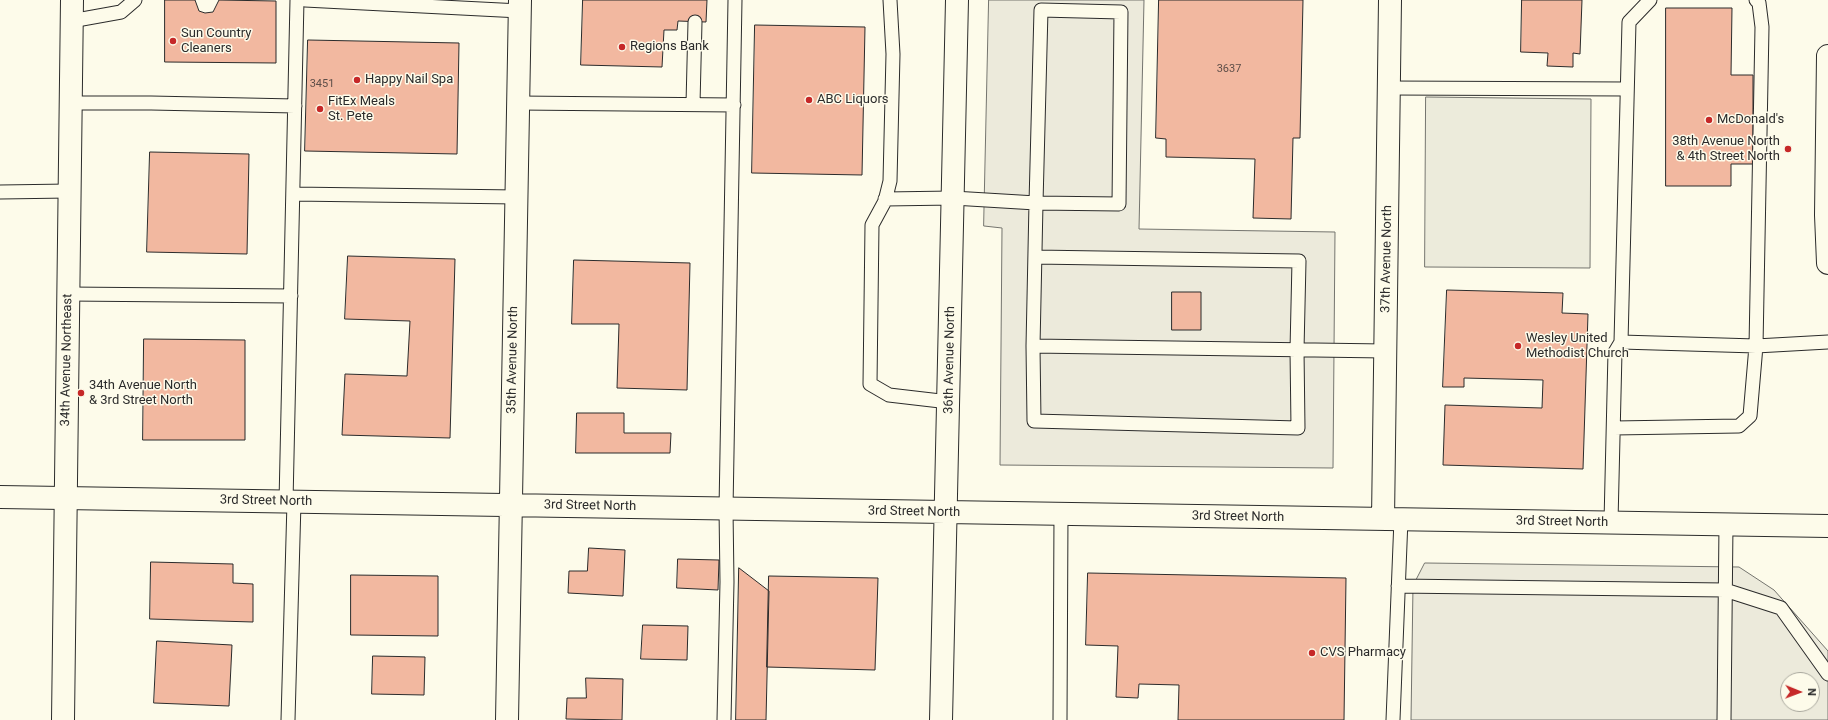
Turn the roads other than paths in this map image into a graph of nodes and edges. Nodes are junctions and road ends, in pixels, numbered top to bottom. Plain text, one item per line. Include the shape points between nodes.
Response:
1 (72, 0) edge
2 (135, 0) edge
3 (297, 0) edge
4 (305, 0) edge
5 (736, 0) edge
6 (890, 0) edge
7 (957, 0) edge
8 (1390, 0) edge
9 (1650, 0) edge
10 (1756, 0) edge
11 (520, 6) edge
12 (71, 21) junction
13 (695, 22) dead end
14 (1828, 56) edge
15 (1389, 88) junction
16 (1627, 89) junction
17 (518, 102) junction
18 (70, 103) junction
19 (693, 104) junction
20 (734, 105) junction
21 (295, 106) junction
22 (69, 191) junction
23 (0, 192) edge
24 (293, 194) junction
25 (516, 197) junction
26 (953, 198) junction
27 (885, 199) junction
28 (1036, 203) junction
29 (1035, 257) junction
30 (1828, 263) edge
31 (68, 294) junction
32 (291, 296) junction
33 (1621, 342) junction
34 (1828, 342) edge
35 (1033, 346) junction
36 (1756, 346) junction
37 (1297, 350) junction
38 (1386, 351) junction
39 (949, 402) junction
40 (1614, 428) junction
41 (0, 497) edge
42 (65, 498) junction
43 (290, 502) junction
44 (510, 505) junction
45 (726, 509) junction
46 (947, 512) junction
47 (1061, 514) junction
48 (1392, 519) junction
49 (1611, 522) junction
50 (1726, 524) junction
51 (1828, 526) edge
52 (1398, 586) junction
53 (1725, 590) junction
54 (1828, 674) edge
55 (63, 720) edge
56 (288, 720) edge
57 (507, 720) edge
58 (724, 720) edge
59 (941, 720) edge
60 (1060, 720) edge
61 (1393, 720) edge
62 (1724, 720) edge

1 - 12 street, 34th Avenue Northeast
2 - 12 lane via 121,12
3 - 21 lane
4 - 11 lane
5 - 20 lane
6 - 27 lane via 893,54 891,165
7 - 26 street, 36th Avenue North
8 - 15 street, 37th Avenue North
9 - 16 lane via 1629,22
10 - 36 lane via 1759,3 1762,27
11 - 17 street, 35th Avenue North
12 - 18 street, 34th Avenue Northeast
13 - 19 lane
14 - 30 street
15 - 16 lane
15 - 38 street, 37th Avenue North
16 - 33 lane
17 - 19 lane
17 - 25 street, 35th Avenue North
18 - 21 lane
18 - 22 street, 34th Avenue Northeast
19 - 20 lane
20 - 45 lane
21 - 24 lane
22 - 23 lane
22 - 31 street, 34th Avenue Northeast
24 - 25 lane
24 - 32 lane
25 - 44 street, 35th Avenue North
26 - 27 lane
26 - 28 lane
26 - 39 street, 36th Avenue North
27 - 39 lane via 872,225 870,384 889,395
28 - 28 lane via 1119,204 1121,12 1041,10
28 - 29 lane
29 - 35 lane
29 - 37 lane via 1299,261
31 - 32 lane
31 - 42 street, 34th Avenue Northeast
32 - 43 lane
33 - 36 lane
33 - 40 lane via 1615,352
34 - 36 lane
35 - 37 lane
35 - 37 lane via 1034,421 1298,428
36 - 40 lane via 1750,416 1739,426
37 - 38 lane
38 - 48 street, 37th Avenue North
39 - 46 street, 36th Avenue North
40 - 49 lane
41 - 42 street, 3rd Street North
42 - 43 street, 3rd Street North
42 - 55 street, 34th Avenue Northeast
43 - 44 street, 3rd Street North
43 - 56 lane
44 - 45 street, 3rd Street North
44 - 57 street, 35th Avenue North
45 - 46 street, 3rd Street North
45 - 58 lane
46 - 47 street, 3rd Street North
46 - 59 street, 36th Avenue North
47 - 48 street, 3rd Street North
47 - 60 lane
48 - 49 street, 3rd Street North
48 - 52 lane
49 - 50 street, 3rd Street North
50 - 51 street, 3rd Street North
50 - 53 lane
52 - 53 lane
52 - 61 lane
53 - 54 lane via 1781,608
53 - 62 lane

